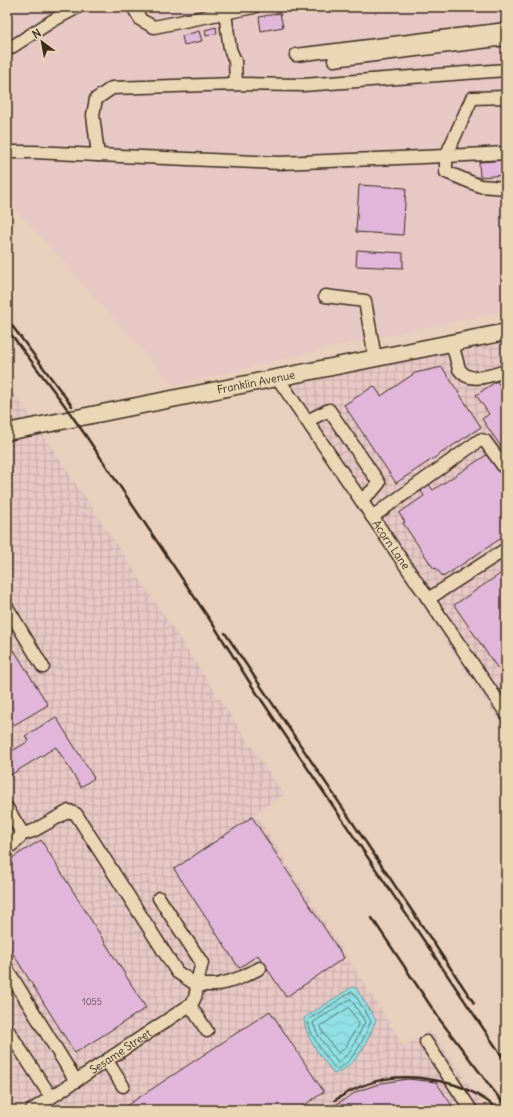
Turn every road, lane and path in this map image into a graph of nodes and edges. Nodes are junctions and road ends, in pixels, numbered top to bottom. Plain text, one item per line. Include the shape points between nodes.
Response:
1 (78, 7) edge
2 (133, 7) edge
3 (254, 7) edge
4 (225, 13) junction
5 (506, 28) edge
6 (506, 39) edge
7 (7, 50) edge
8 (296, 55) dead end
9 (334, 60) dead end
10 (506, 70) edge
11 (236, 84) junction
12 (506, 97) edge
13 (7, 152) edge
14 (506, 153) edge
15 (98, 155) junction
16 (446, 156) junction
17 (506, 188) edge
18 (324, 296) dead end
19 (506, 332) edge
20 (452, 343) junction
21 (375, 358) junction
22 (506, 371) edge
23 (278, 377) junction
24 (307, 421) junction
25 (7, 432) edge
26 (506, 470) edge
27 (361, 500) junction
28 (372, 517) junction
29 (506, 549) edge
30 (428, 599) junction
31 (7, 607) edge
32 (43, 667) dead end
33 (506, 713) edge
34 (7, 808) edge
35 (23, 834) junction
36 (7, 848) edge
37 (158, 898) dead end
38 (260, 968) dead end
39 (7, 969) edge
40 (197, 985) junction
41 (190, 1005) junction
42 (7, 1029) edge
43 (207, 1031) dead end
44 (426, 1042) dead end
45 (106, 1061) junction
46 (76, 1081) junction
47 (123, 1086) dead end
48 (52, 1097) junction
49 (32, 1110) edge
50 (472, 1110) edge

1 - 7 street
2 - 4 street via 141,20 154,27
3 - 4 street
4 - 11 street via 230,48 235,61
5 - 8 street
6 - 9 street
10 - 11 street via 303,85
11 - 15 street via 112,88 96,99 92,116
12 - 16 street via 472,98
13 - 15 street
14 - 16 street
15 - 16 street via 280,163
16 - 17 street via 446,172 480,186
18 - 21 street via 365,301
19 - 20 main road, Franklin Avenue
20 - 21 main road, Franklin Avenue
20 - 22 street via 459,369 466,376 475,379
21 - 23 main road, Franklin Avenue
23 - 24 street, Acorn Lane
23 - 25 main road, Franklin Avenue
24 - 27 street, Acorn Lane
24 - 27 street via 329,410 379,483
26 - 28 street via 485,441 480,440
27 - 28 street, Acorn Lane
28 - 30 street, Acorn Lane
29 - 30 street
30 - 33 street, Acorn Lane
31 - 32 street
34 - 35 street
35 - 36 street
35 - 40 street via 69,811 76,814 177,972
37 - 40 street via 202,963
38 - 40 street via 231,981 216,985
39 - 46 street
40 - 41 street via 194,1000
41 - 43 street
41 - 45 street, Sesame Street
42 - 48 street
44 - 50 street
45 - 46 street, Sesame Street
45 - 47 street
46 - 48 street, Sesame Street
48 - 49 street, Sesame Street

